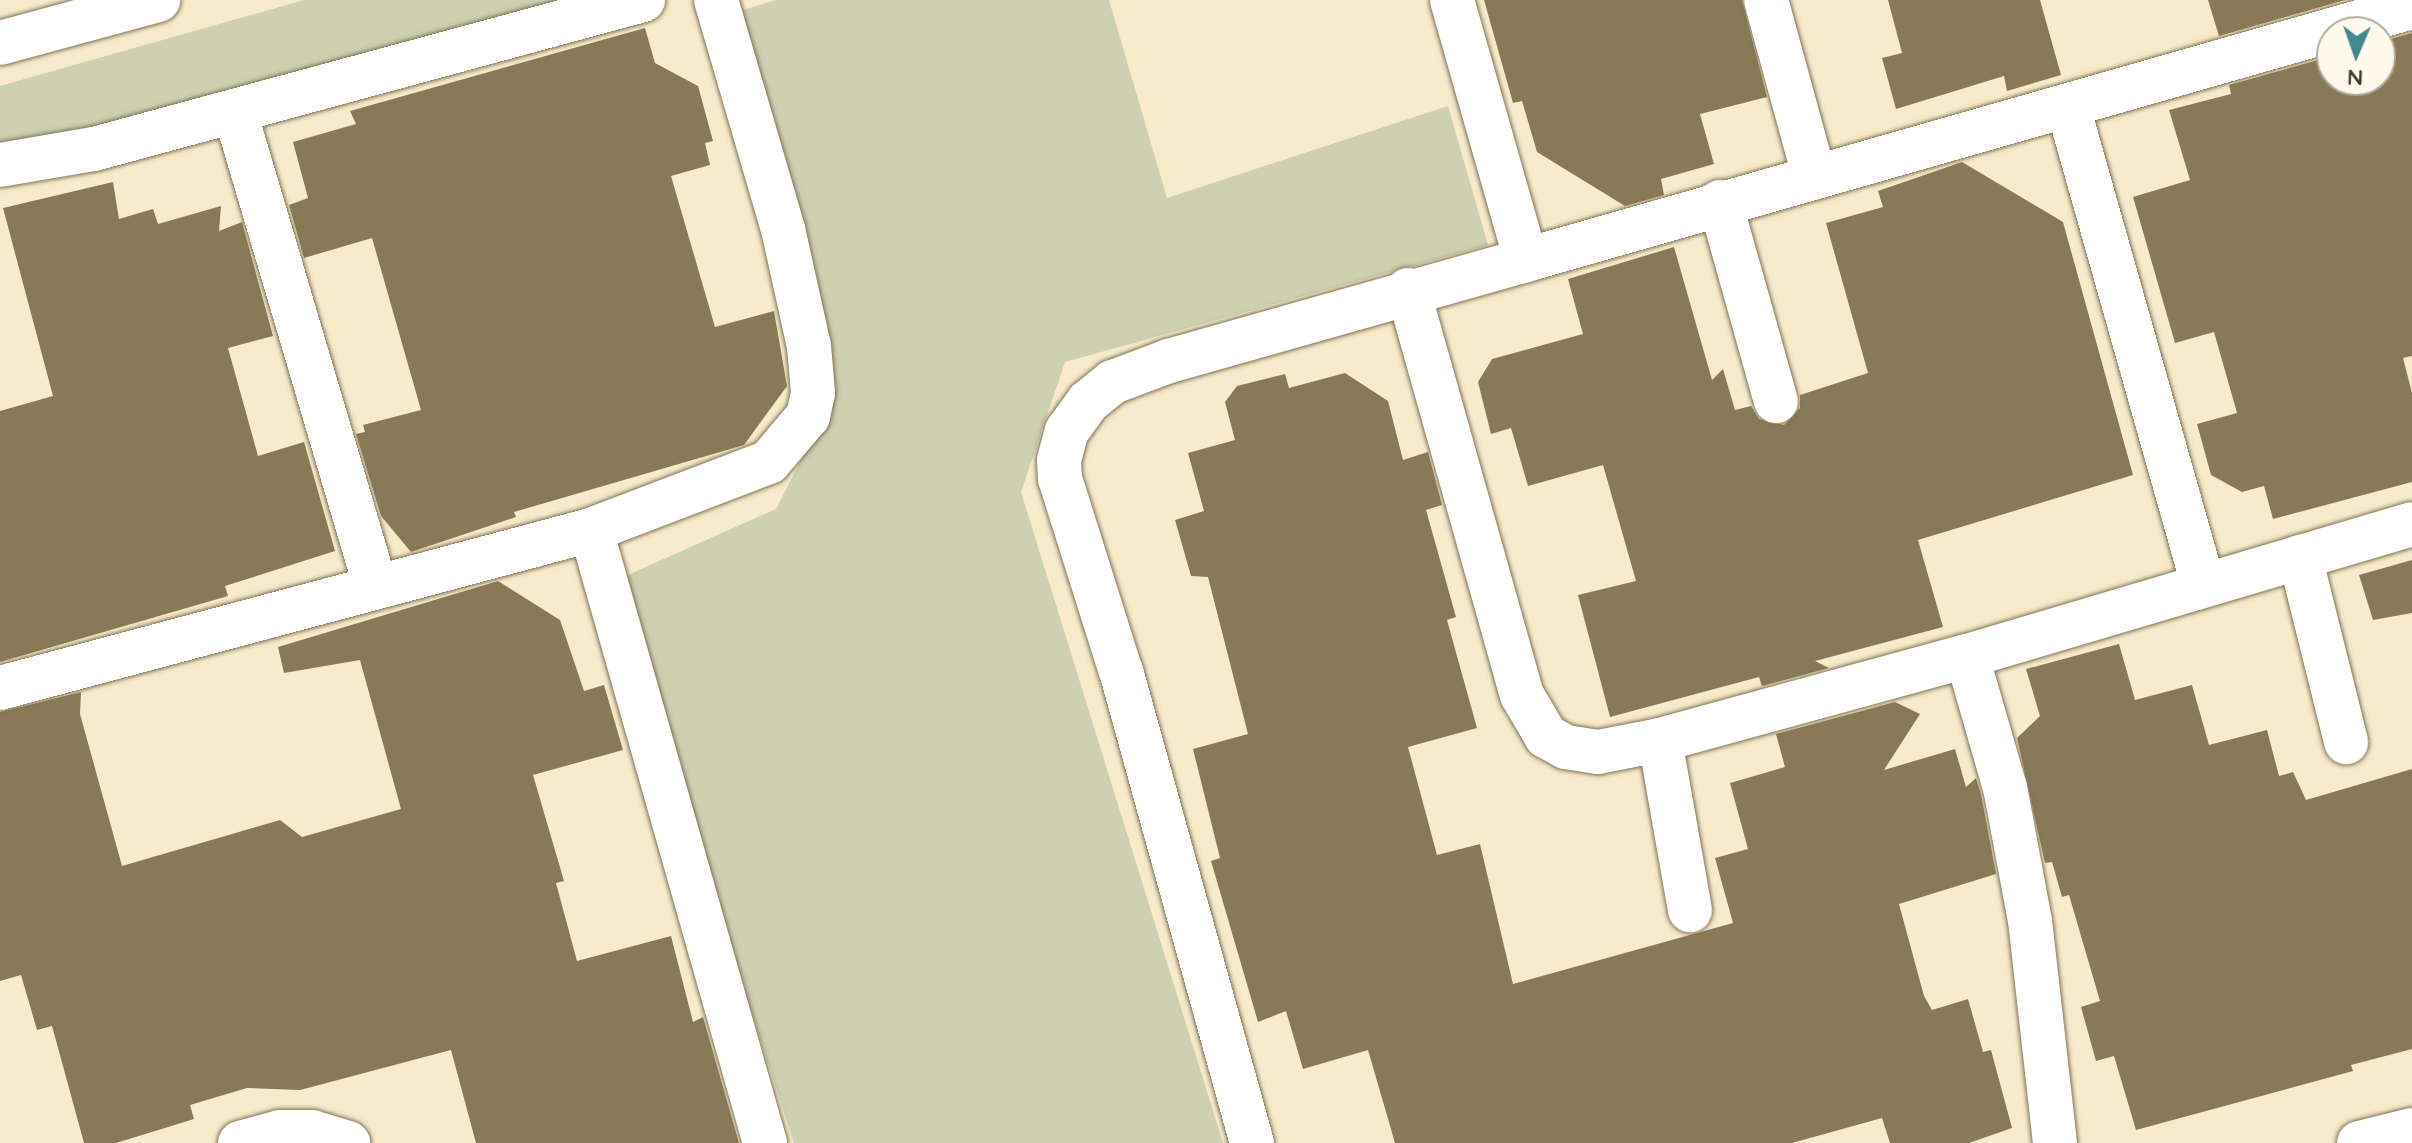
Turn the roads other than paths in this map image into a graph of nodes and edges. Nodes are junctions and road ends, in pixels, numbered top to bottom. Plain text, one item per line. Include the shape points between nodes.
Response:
1 (158, 0) edge
2 (643, 0) edge
3 (716, 0) edge
4 (1452, 0) edge
5 (1766, 0) edge
6 (2412, 7) edge
7 (0, 43) edge
8 (2068, 107) junction
9 (235, 112) junction
10 (0, 165) edge
11 (1814, 175) junction
12 (1720, 202) junction
13 (1526, 260) junction
14 (1408, 290) junction
15 (1776, 401) dead end
16 (2412, 524) edge
17 (591, 530) junction
18 (2300, 557) junction
19 (375, 584) junction
20 (2203, 584) junction
21 (1967, 656) junction
22 (0, 688) edge
23 (1660, 740) junction
24 (2346, 742) dead end
25 (1690, 910) dead end
26 (2412, 1130) edge
27 (240, 1143) edge
28 (348, 1143) edge
29 (765, 1143) edge
30 (1252, 1143) edge
31 (2055, 1143) edge
32 (2359, 1143) edge

1 - 7 street
2 - 9 street
3 - 17 street via 783,229 809,346 813,393 808,416 769,462
4 - 13 street
5 - 11 street
6 - 8 street
8 - 11 street
8 - 20 street
9 - 10 street via 94,149
9 - 19 street
11 - 12 street
12 - 13 street
12 - 15 street
13 - 14 street
14 - 23 street via 1534,722 1546,736 1583,751
14 - 30 street via 1113,382 1088,402 1067,431 1059,460 1060,479 1121,672
16 - 18 street
17 - 19 street
17 - 29 street
18 - 20 street
18 - 24 street
19 - 22 street
20 - 21 street
21 - 23 street
21 - 31 street via 2005,788 2030,921
23 - 25 street
26 - 32 street
27 - 28 street via 280,1132 312,1132

